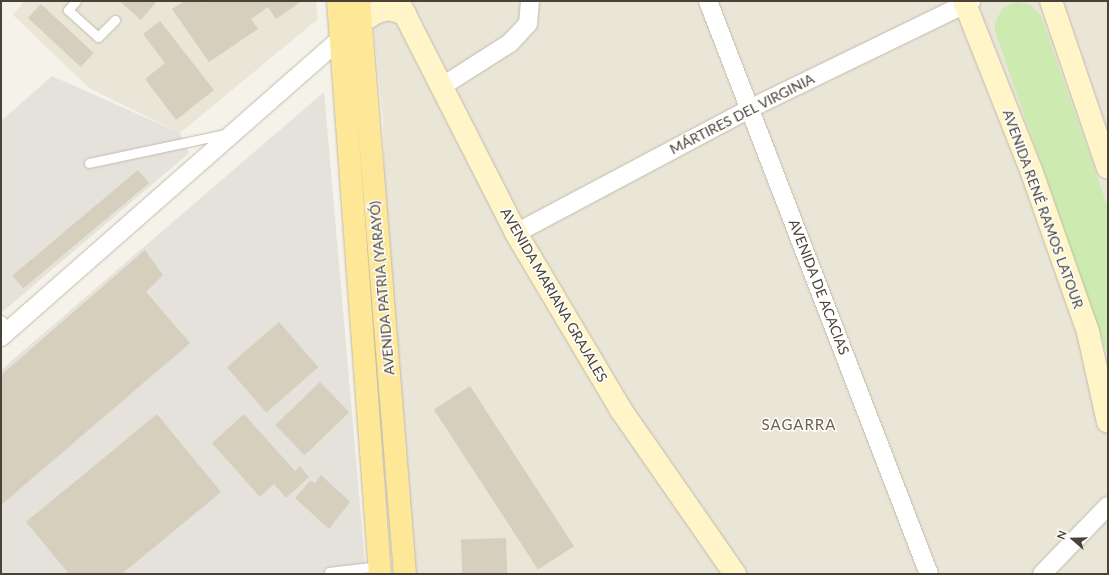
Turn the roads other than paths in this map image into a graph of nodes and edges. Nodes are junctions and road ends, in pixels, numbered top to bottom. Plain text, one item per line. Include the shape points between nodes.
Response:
1 (76, 1) edge
2 (338, 1) edge
3 (359, 1) edge
4 (530, 1) edge
5 (708, 1) edge
6 (1050, 1) edge
7 (966, 2) edge
8 (402, 8) edge
9 (115, 20) dead end
10 (361, 22) junction
11 (341, 38) junction
12 (441, 87) junction
13 (749, 109) junction
14 (229, 134) junction
15 (89, 163) dead end
16 (1108, 168) edge
17 (516, 233) junction
18 (4, 329) edge
19 (1108, 422) edge
20 (1108, 506) edge
21 (379, 570) edge
22 (329, 572) dead end
23 (405, 574) edge
24 (735, 574) edge
25 (928, 574) edge
26 (1042, 574) edge

1 - 9 lane via 68,10 98,37
2 - 11 main road, AVENIDA PATRIA (YARAYÓ)
3 - 10 main road, AVENIDA PATRIA (YARAYÓ)
4 - 12 street via 528,24 510,43
5 - 13 street, AVENIDA DE ACACIAS
6 - 16 street
7 - 13 street, MÁRTIRES DEL VIRGINIA
7 - 19 street, AVENIDA RENÉ RAMOS LATOUR via 1031,170 1085,325
8 - 10 street via 377,12
8 - 12 street, AVENIDA MARIANA GRAJALES
10 - 23 main road, AVENIDA PATRIA (YARAYÓ)
11 - 14 street
11 - 21 main road, AVENIDA PATRIA (YARAYÓ)
12 - 17 street, AVENIDA MARIANA GRAJALES
13 - 17 street, MÁRTIRES DEL VIRGINIA
13 - 25 street, AVENIDA DE ACACIAS
14 - 15 lane
14 - 18 street
17 - 24 street, AVENIDA MARIANA GRAJALES via 620,410
20 - 26 street
21 - 22 lane

